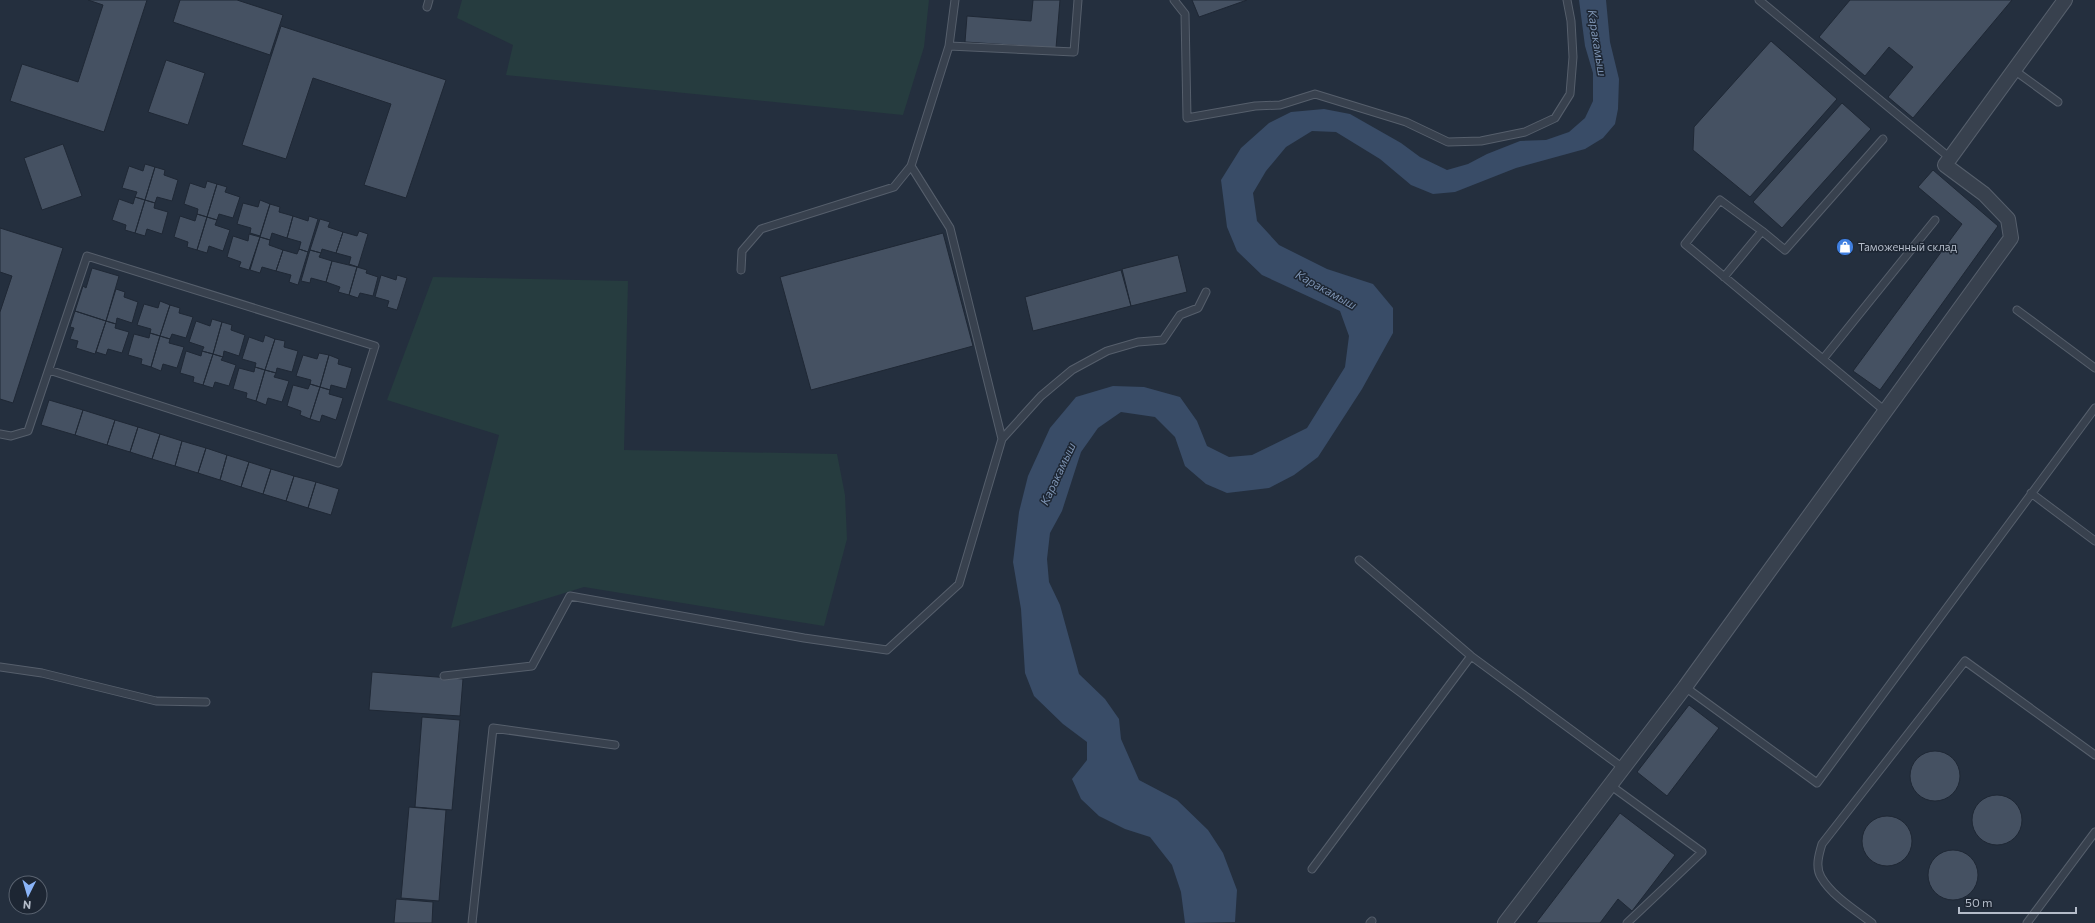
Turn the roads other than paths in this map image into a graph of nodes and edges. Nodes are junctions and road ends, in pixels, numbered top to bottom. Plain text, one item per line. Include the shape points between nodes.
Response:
1 (955, 0) edge
2 (1078, 0) edge
3 (1174, 0) edge
4 (1567, 0) edge
5 (1759, 0) edge
6 (2066, 0) edge
7 (949, 46) junction
8 (2014, 70) junction
9 (2058, 102) dead end
10 (1883, 139) dead end
11 (1950, 158) junction
12 (911, 166) junction
13 (1935, 220) dead end
14 (1762, 231) junction
15 (741, 270) dead end
16 (1724, 277) junction
17 (1206, 292) dead end
18 (2017, 310) dead end
19 (1823, 359) junction
20 (2095, 368) edge
21 (49, 370) junction
22 (2095, 408) edge
23 (1885, 411) junction
24 (0, 434) edge
25 (1002, 439) junction
26 (2031, 493) junction
27 (2095, 542) edge
28 (1358, 560) dead end
29 (1471, 656) junction
30 (0, 667) edge
31 (444, 676) dead end
32 (1685, 687) junction
33 (206, 702) dead end
34 (615, 745) dead end
35 (2095, 755) edge
36 (1624, 768) junction
37 (1610, 785) junction
38 (2095, 832) edge
39 (1312, 869) dead end
40 (472, 923) edge
41 (1505, 923) edge
42 (1627, 923) edge
43 (1872, 923) edge
44 (2027, 923) edge

1 - 7 lane
2 - 7 lane via 1074,52
3 - 4 lane via 1185,14 1187,118 1280,104 1315,94 1406,122 1448,142 1481,141 1525,132 1555,118 1570,94 1573,57
5 - 11 lane
6 - 8 street
7 - 12 lane
8 - 9 lane
8 - 11 street
10 - 14 lane via 1785,250
11 - 23 street via 1945,165 1984,194 2008,219 2011,238
12 - 15 lane via 894,187 761,230 742,251
12 - 25 lane via 950,228
13 - 19 lane
14 - 16 lane
14 - 16 lane via 1720,200 1685,244
16 - 19 lane
17 - 25 lane via 1198,308 1180,315 1163,340 1138,342 1107,351 1072,370 1041,396
18 - 20 lane
19 - 23 lane
21 - 21 lane via 338,463 375,346 87,256
21 - 24 lane via 28,431 11,436
22 - 26 lane
23 - 32 street
25 - 31 lane via 959,584 887,650 804,638 570,596 532,666
26 - 27 lane
26 - 32 lane via 1818,783
28 - 29 lane
29 - 36 lane
29 - 39 lane
30 - 33 lane via 42,673 156,701
32 - 36 street
34 - 40 lane via 493,728
35 - 43 lane via 1965,661 1822,844 1817,858 1820,876 1834,892
36 - 37 street
37 - 41 street
37 - 42 lane via 1702,852
38 - 44 lane

